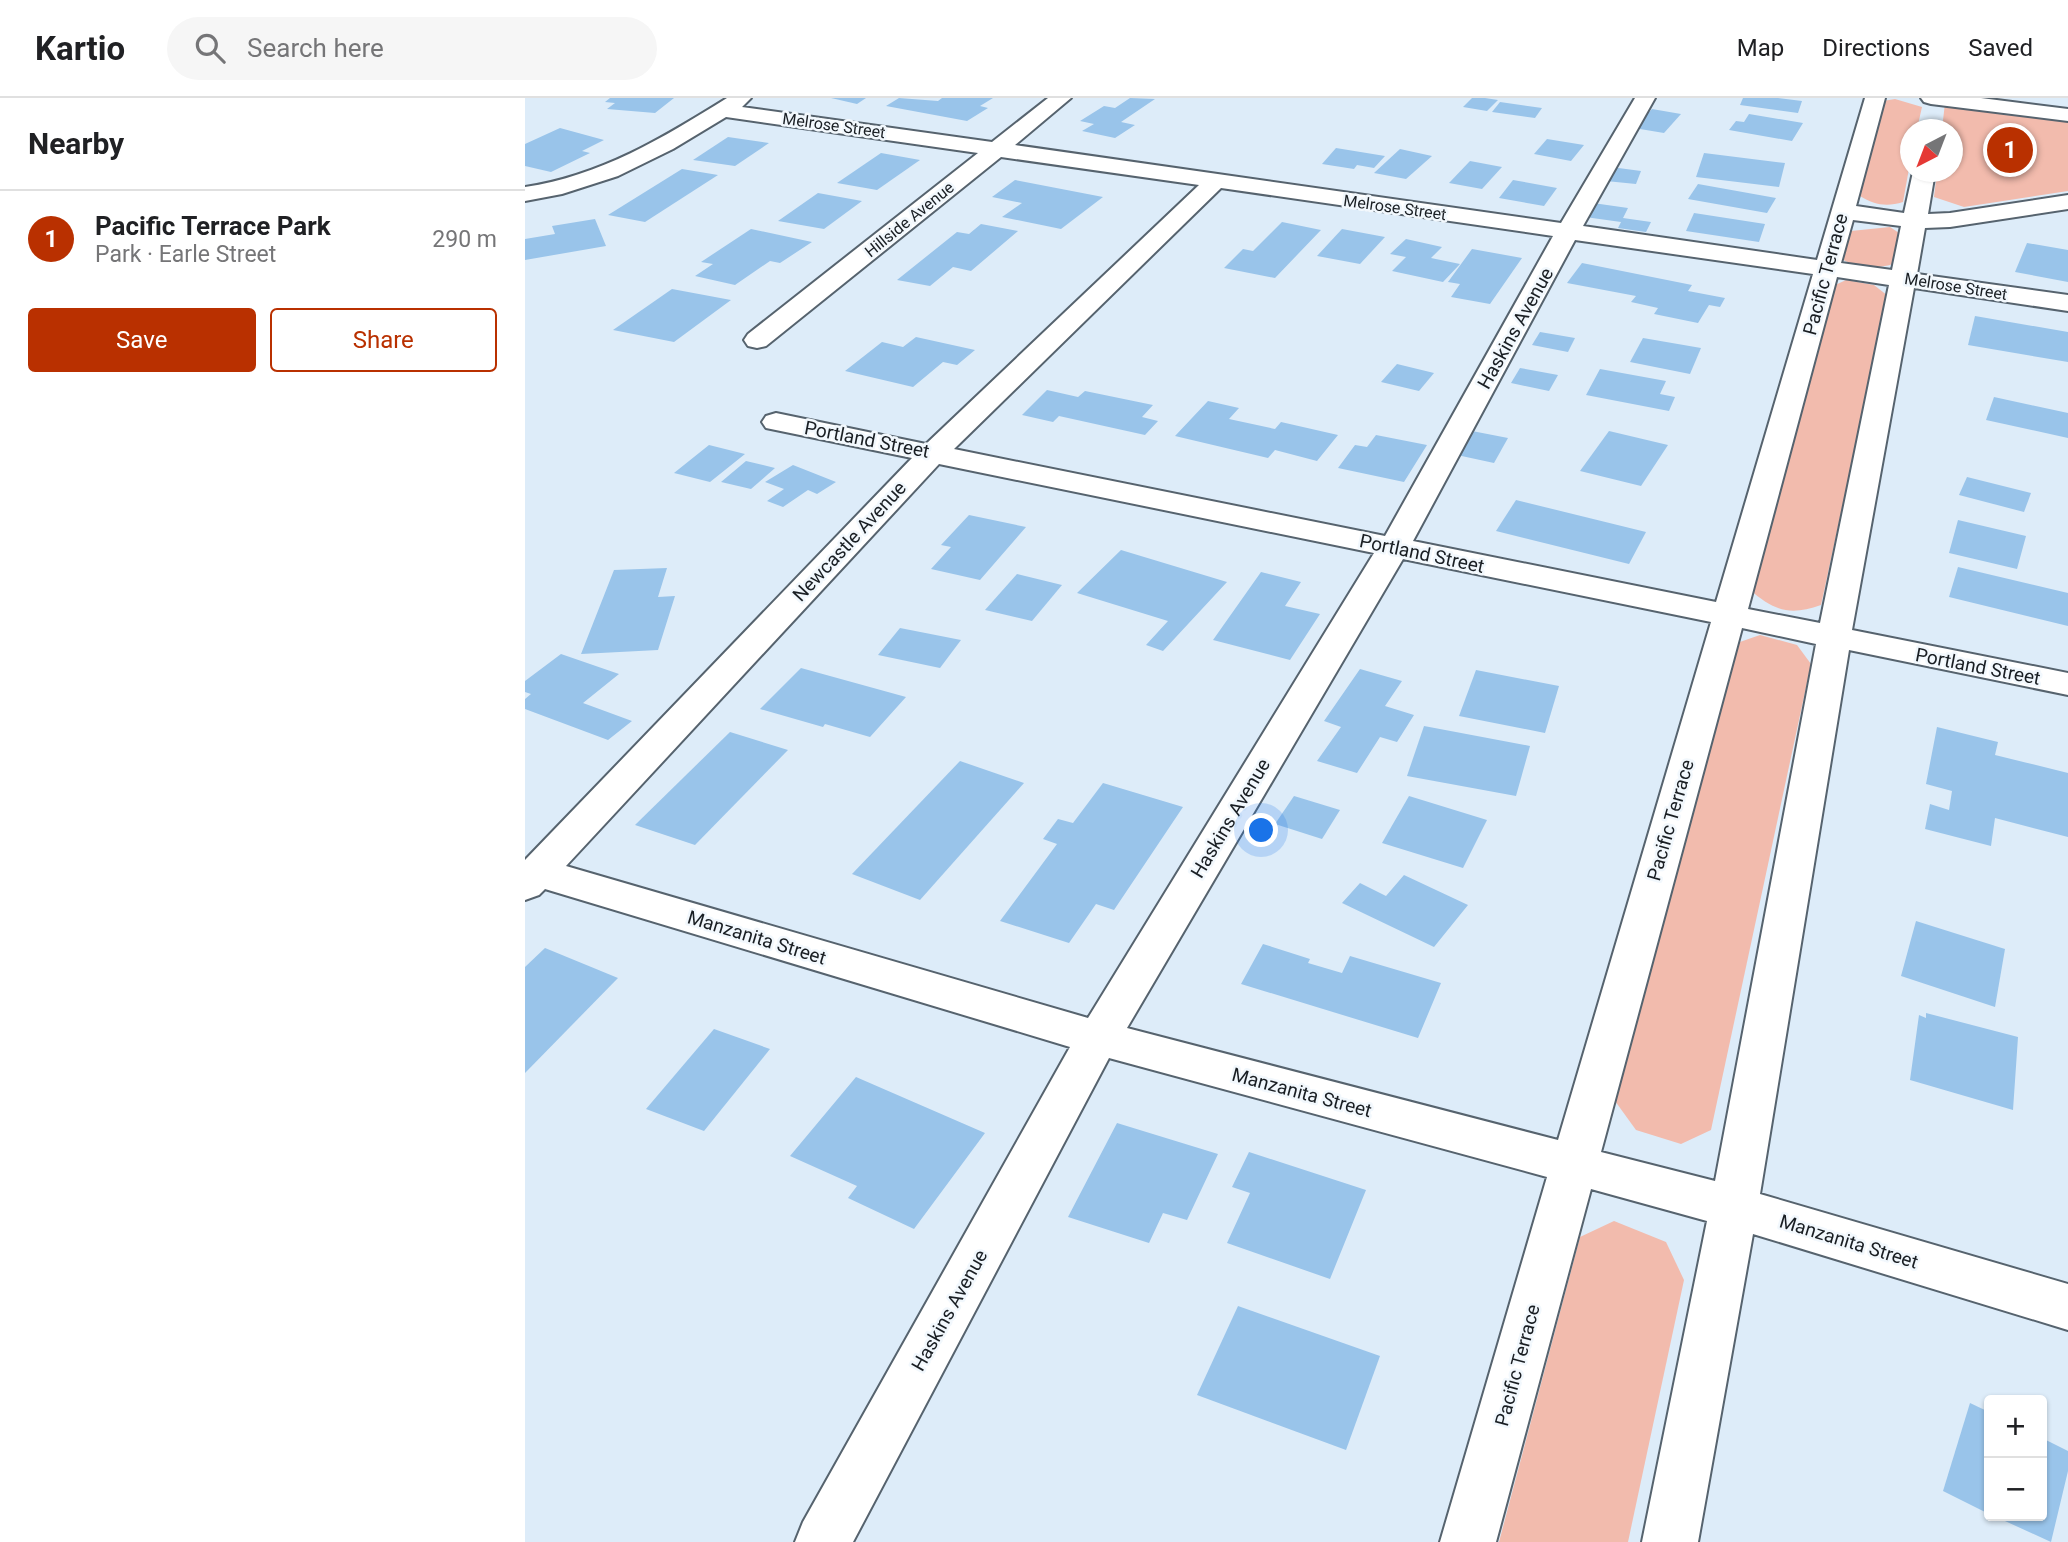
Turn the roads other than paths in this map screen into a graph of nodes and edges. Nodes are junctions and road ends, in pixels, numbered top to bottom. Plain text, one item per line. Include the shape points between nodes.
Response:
1 (1061, 98) edge
2 (1645, 98) edge
3 (1875, 98) edge
4 (1931, 98) edge
5 (732, 104) edge
6 (1937, 105) edge
7 (2068, 115) edge
8 (998, 149) junction
9 (1216, 181) junction
10 (1922, 182) edge
11 (525, 194) edge
12 (2068, 202) edge
13 (1842, 211) junction
14 (1913, 222) junction
15 (1567, 233) junction
16 (1829, 268) junction
17 (1901, 278) junction
18 (2068, 303) edge
19 (757, 340) dead end
20 (776, 422) dead end
21 (933, 452) junction
22 (1394, 547) junction
23 (1728, 615) junction
24 (1835, 638) junction
25 (2068, 684) edge
26 (531, 878) edge
27 (1098, 1038) junction
28 (1573, 1164) junction
29 (1734, 1208) junction
30 (2068, 1307) edge
31 (823, 1542) edge
32 (1468, 1542) edge
33 (1670, 1542) edge

1 - 8 street, Hillside Avenue
2 - 15 street, Haskins Avenue
3 - 13 street, Pacific Terrace
4 - 6 street
5 - 8 street, Melrose Street
5 - 11 street via 626,164 549,192
6 - 7 street
8 - 9 street, Melrose Street
8 - 19 street, Hillside Avenue
9 - 15 street, Melrose Street
9 - 21 street, Newcastle Avenue
10 - 14 street
12 - 14 street
13 - 14 street
13 - 16 street, Pacific Terrace
14 - 17 street
15 - 16 street, Melrose Street
15 - 22 street, Haskins Avenue
16 - 17 street, Melrose Street
16 - 23 street, Pacific Terrace
17 - 18 street, Melrose Street
17 - 24 street
20 - 21 street, Portland Street
21 - 22 street, Portland Street
21 - 26 street, Newcastle Avenue
22 - 23 street, Portland Street
22 - 27 street, Haskins Avenue
23 - 24 street, Portland Street
23 - 28 street, Pacific Terrace
24 - 25 street, Portland Street
24 - 29 street
26 - 27 street, Manzanita Street
27 - 28 street, Manzanita Street
27 - 31 street, Haskins Avenue
28 - 29 street, Manzanita Street
28 - 32 street, Pacific Terrace
29 - 30 street, Manzanita Street
29 - 33 street

